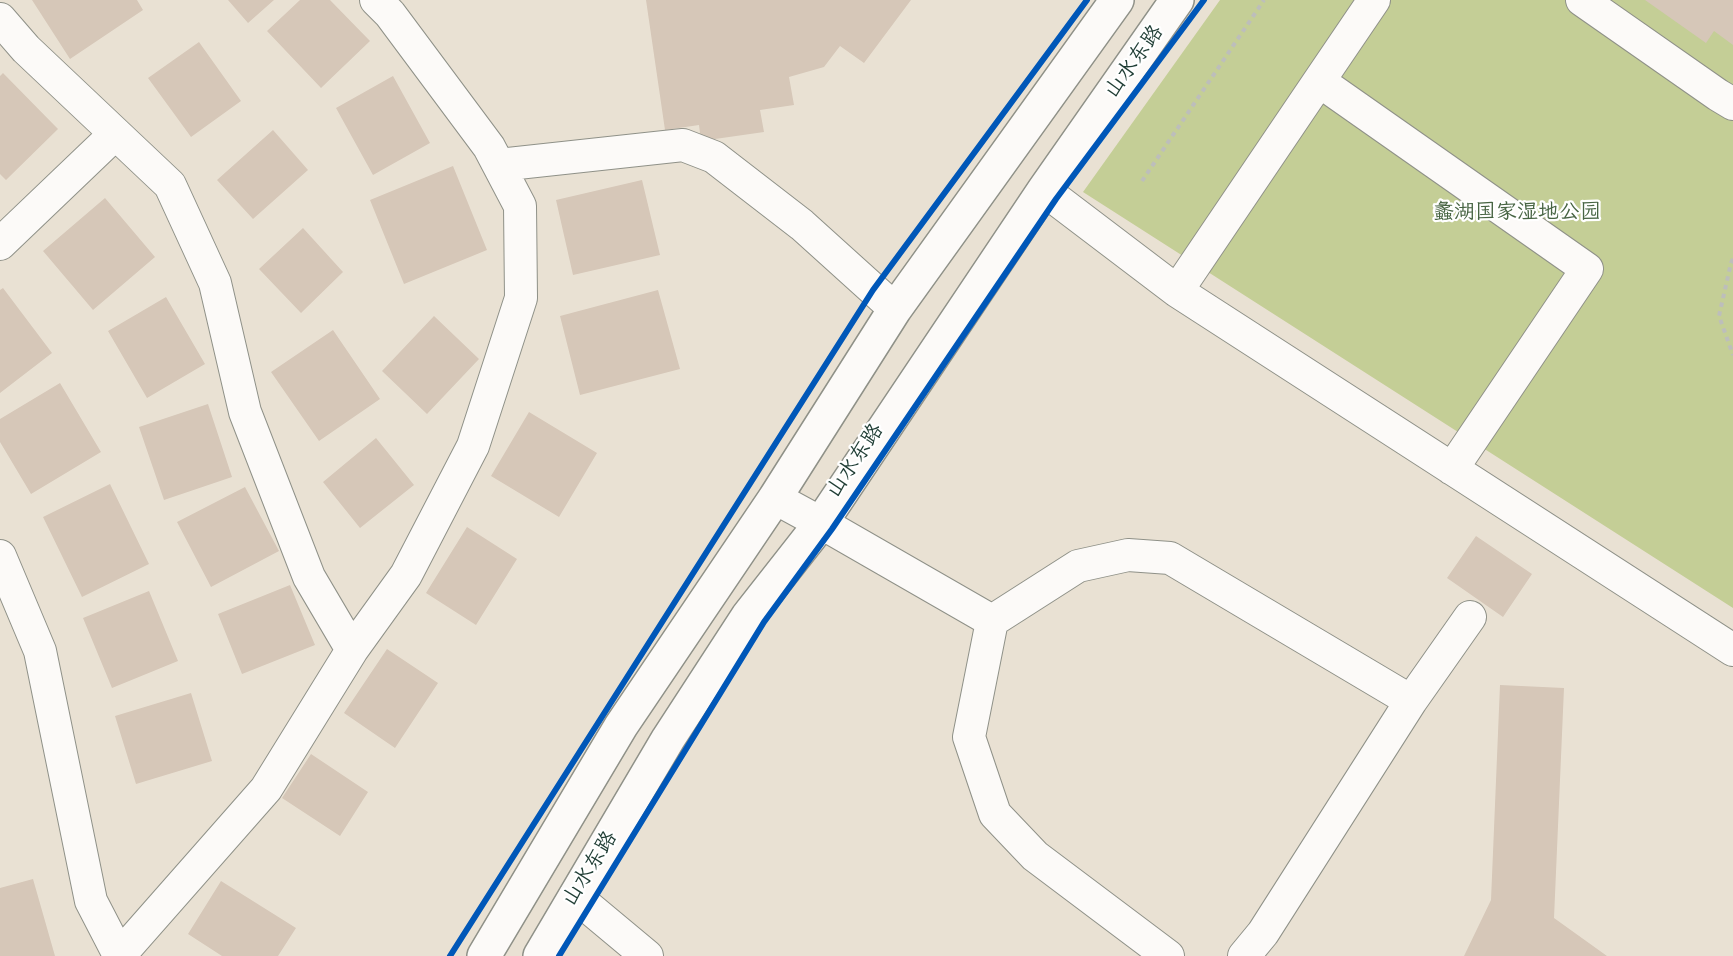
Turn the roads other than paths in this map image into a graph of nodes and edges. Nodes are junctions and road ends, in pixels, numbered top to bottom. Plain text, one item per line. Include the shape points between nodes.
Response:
1 (376, 0) edge
2 (1117, 0) edge
3 (1177, 0) edge
4 (1374, 0) edge
5 (1582, 0) edge
6 (0, 20) edge
7 (1319, 81) junction
8 (1733, 104) edge
9 (115, 134) junction
10 (499, 165) junction
11 (1044, 190) junction
12 (0, 244) edge
13 (1177, 291) junction
14 (895, 309) junction
15 (1452, 469) junction
16 (775, 498) junction
17 (821, 523) junction
18 (0, 556) edge
19 (1470, 616) dead end
20 (992, 621) junction
21 (352, 650) junction
22 (1733, 650) edge
23 (1411, 701) junction
24 (574, 896) junction
25 (119, 956) edge
26 (484, 956) edge
27 (540, 956) edge
28 (647, 956) edge
29 (1168, 956) edge
30 (1244, 956) edge

1 - 10 street via 461,109
2 - 14 highway
3 - 11 highway, 山水东路
4 - 7 street
5 - 8 street
6 - 9 street via 26,50
7 - 13 street
7 - 15 street via 1587,268
9 - 12 street
9 - 21 street via 170,185 210,272 245,412 309,577
10 - 14 street via 683,145 714,158 793,219
10 - 21 street via 520,206 520,298 473,447 406,575
11 - 13 street
11 - 17 highway, 山水东路
13 - 15 street
14 - 16 highway
15 - 22 street
16 - 17 street
16 - 26 highway via 621,726
17 - 20 street
17 - 24 highway, 山水东路 via 748,616 668,738
18 - 25 street via 40,651 91,901
19 - 23 street
20 - 23 street via 1078,566 1128,555 1170,558
20 - 29 street via 969,737 995,814 1035,856
21 - 25 street via 266,789
23 - 30 street via 1263,933
24 - 27 highway, 山水东路
24 - 28 street

